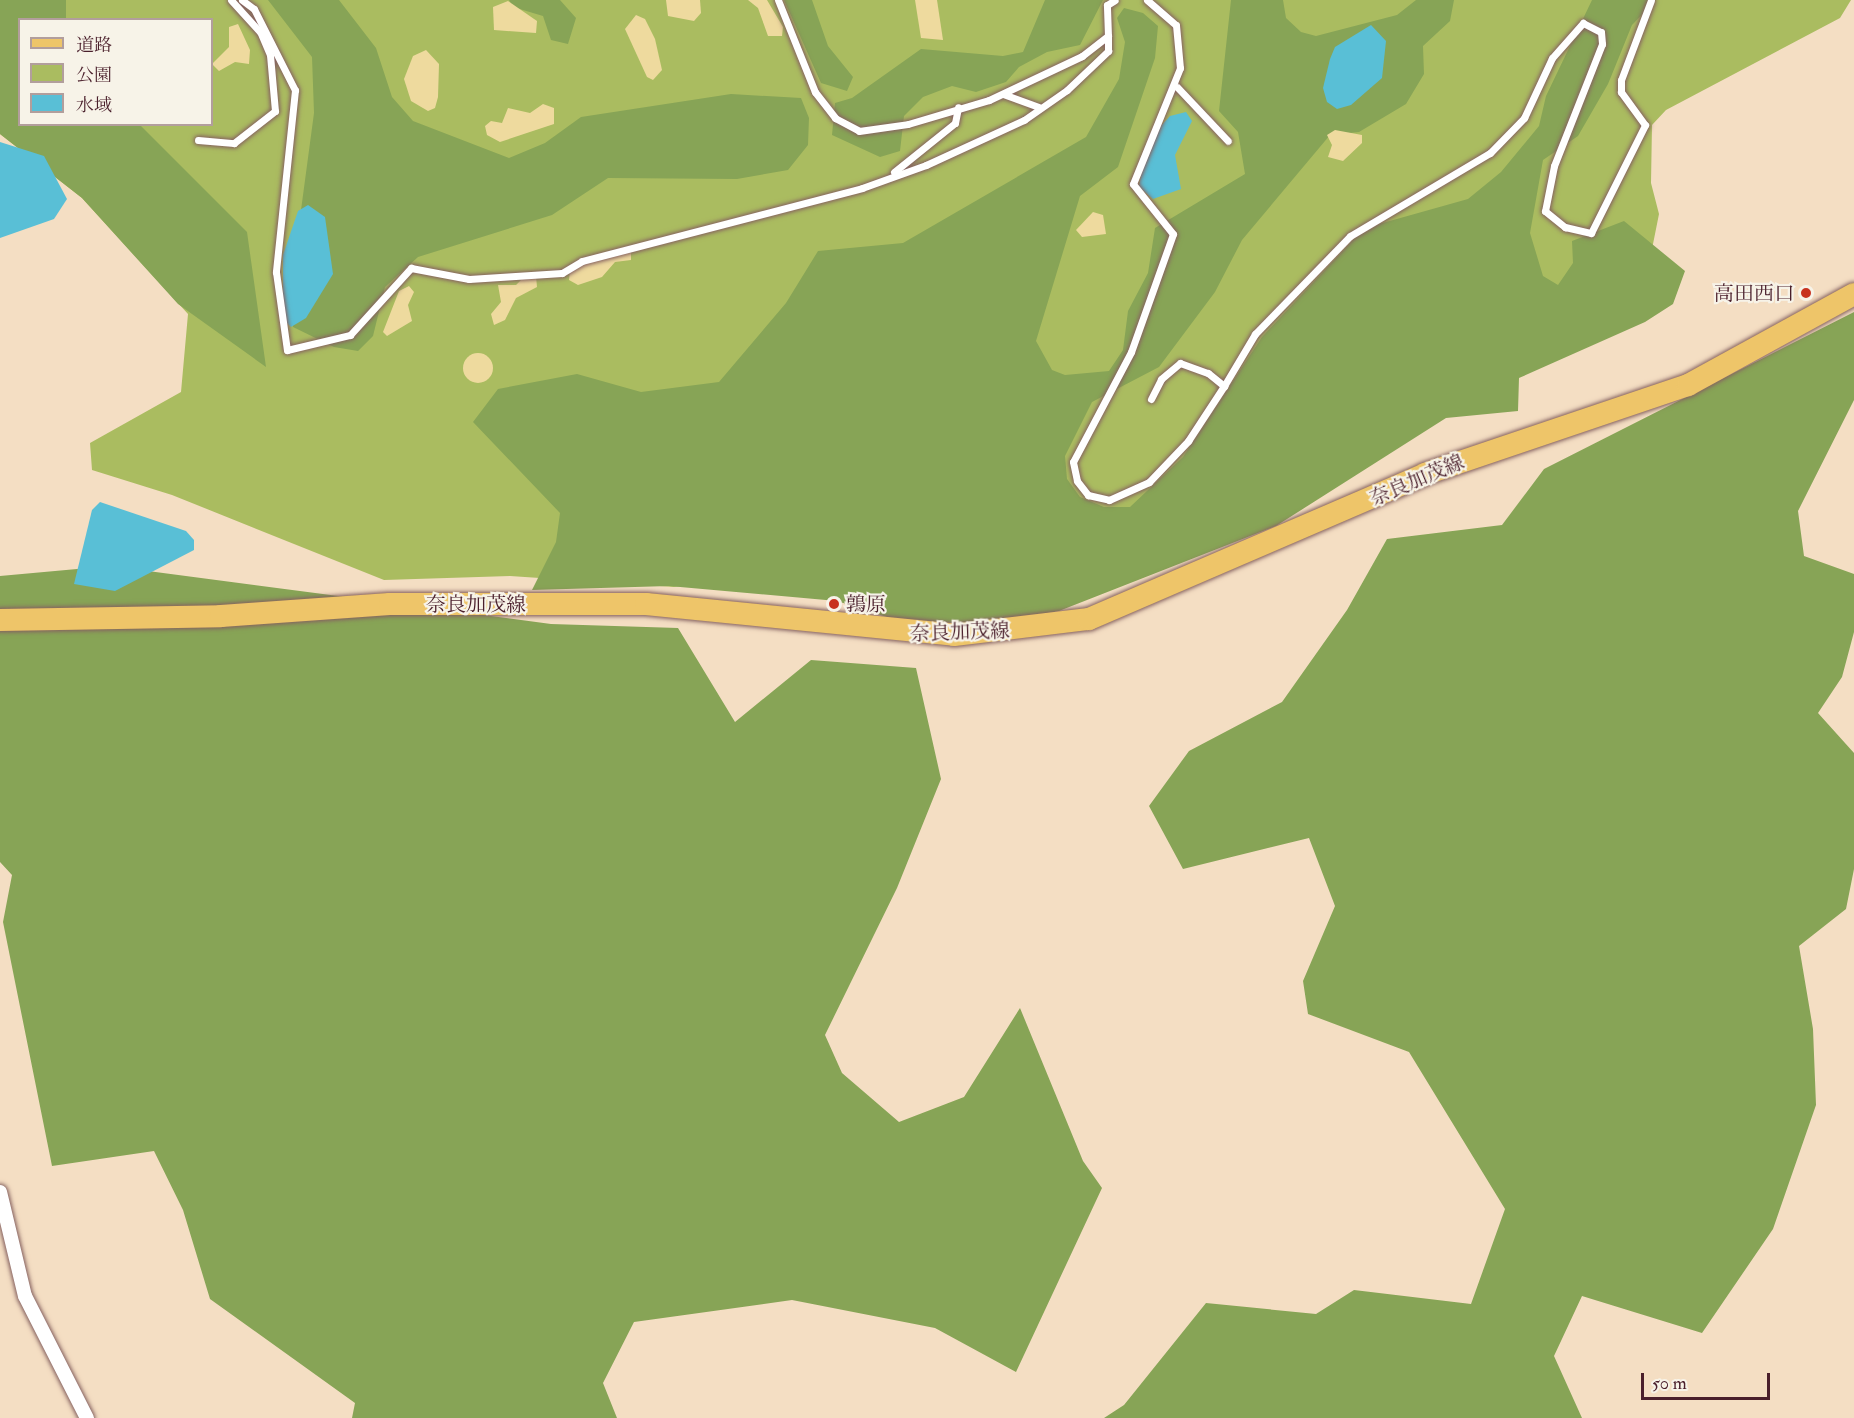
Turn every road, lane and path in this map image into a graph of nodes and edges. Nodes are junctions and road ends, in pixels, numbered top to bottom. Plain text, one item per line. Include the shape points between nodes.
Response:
1 (231, 0) edge
2 (242, 0) edge
3 (778, 0) edge
4 (1115, 0) edge
5 (1147, 0) edge
6 (1651, 0) edge
7 (1108, 36) junction
8 (1177, 87) junction
9 (1003, 94) junction
10 (958, 107) junction
11 (1039, 107) junction
12 (198, 140) dead end
13 (1228, 141) dead end
14 (892, 174) junction
15 (1854, 294) edge
16 (1224, 386) junction
17 (1151, 399) dead end
18 (0, 620) edge
19 (0, 1192) edge
20 (87, 1418) edge

1 - 12 lane via 260,32 270,55 275,111 234,143
2 - 14 lane via 254,9 295,90 276,272 287,350 350,335 411,268 469,279 562,273 582,261 862,188
3 - 10 lane via 815,92 835,118 860,131 908,124
4 - 7 lane via 1107,5
5 - 8 lane via 1176,25 1181,46
6 - 16 lane via 1621,80 1621,92 1645,125 1592,233 1565,227 1545,211 1554,166 1602,44 1601,32 1583,23 1552,58 1524,117 1490,153 1350,236 1255,334
7 - 9 lane via 1082,56
7 - 11 lane via 1108,51 1067,90
8 - 13 lane
8 - 16 lane via 1142,153 1133,184 1173,234 1131,352 1073,462 1077,481 1088,495 1109,500 1149,482 1188,441
9 - 10 lane
9 - 11 lane
10 - 14 lane via 955,123
11 - 14 lane via 984,140
15 - 18 main road, 奈良加茂線 via 1688,385 1425,474 1089,619 954,635 646,604 390,603 221,616
16 - 17 lane via 1208,373 1180,363 1161,379
19 - 20 street via 25,1296

